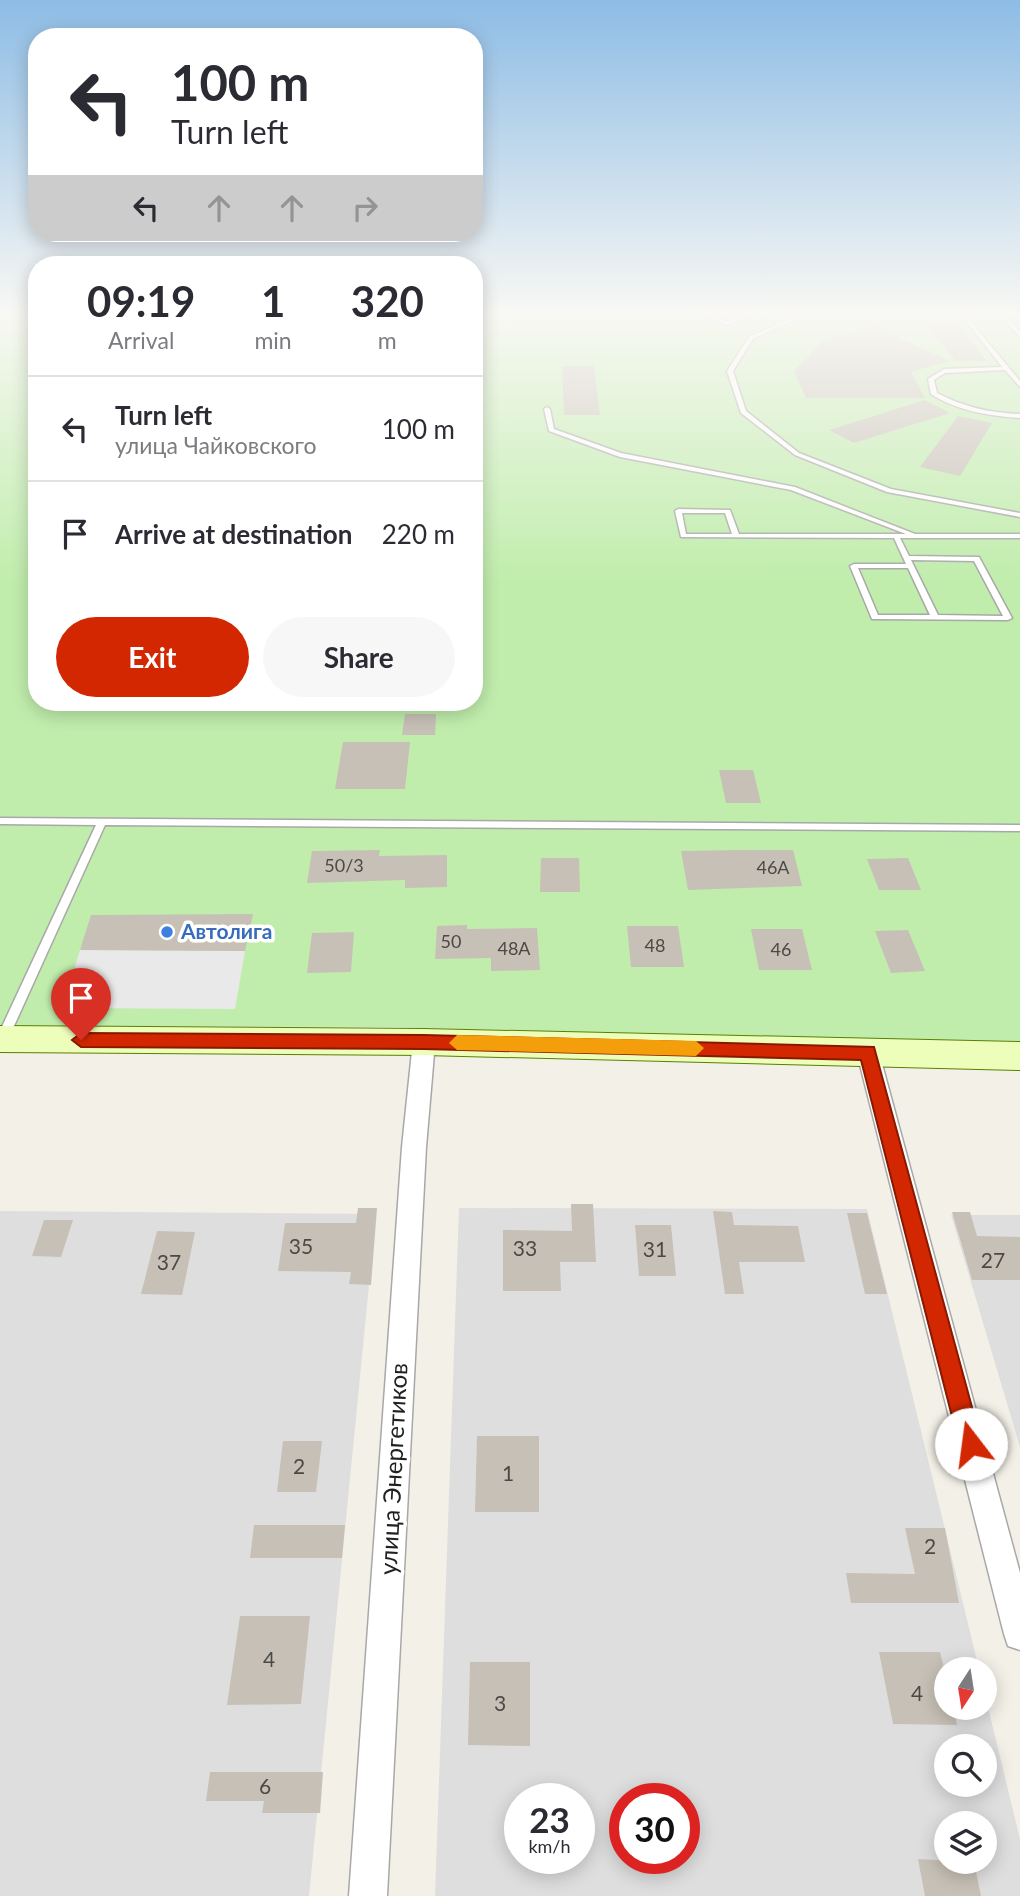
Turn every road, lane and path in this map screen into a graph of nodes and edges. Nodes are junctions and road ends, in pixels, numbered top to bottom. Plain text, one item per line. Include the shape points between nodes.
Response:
1 (741, 405) edge
2 (956, 405) edge
3 (547, 409) dead end
4 (1020, 416) edge
5 (1020, 515) edge
6 (736, 536) junction
7 (896, 536) junction
8 (917, 536) junction
9 (1020, 536) edge
10 (909, 562) junction
11 (935, 617) junction
12 (0, 821) edge
13 (102, 822) junction
14 (1020, 828) edge
15 (0, 1040) edge
16 (424, 1042) junction
17 (868, 1053) junction
18 (1020, 1056) edge
19 (1020, 1634) edge
20 (368, 1896) edge

1 - 5 lane via 743,412 797,454 889,491
2 - 4 lane
3 - 8 lane via 551,430 620,455 793,488
6 - 6 lane via 684,536 678,511 728,511
6 - 7 lane
7 - 8 lane
7 - 10 lane
8 - 9 lane
10 - 11 lane
10 - 11 lane via 854,566 875,617
10 - 11 lane via 976,559 1008,618
12 - 13 lane
13 - 14 lane
13 - 15 lane
15 - 16 street
16 - 17 street
16 - 20 street, улица Энергетиков
17 - 18 street
17 - 19 street

